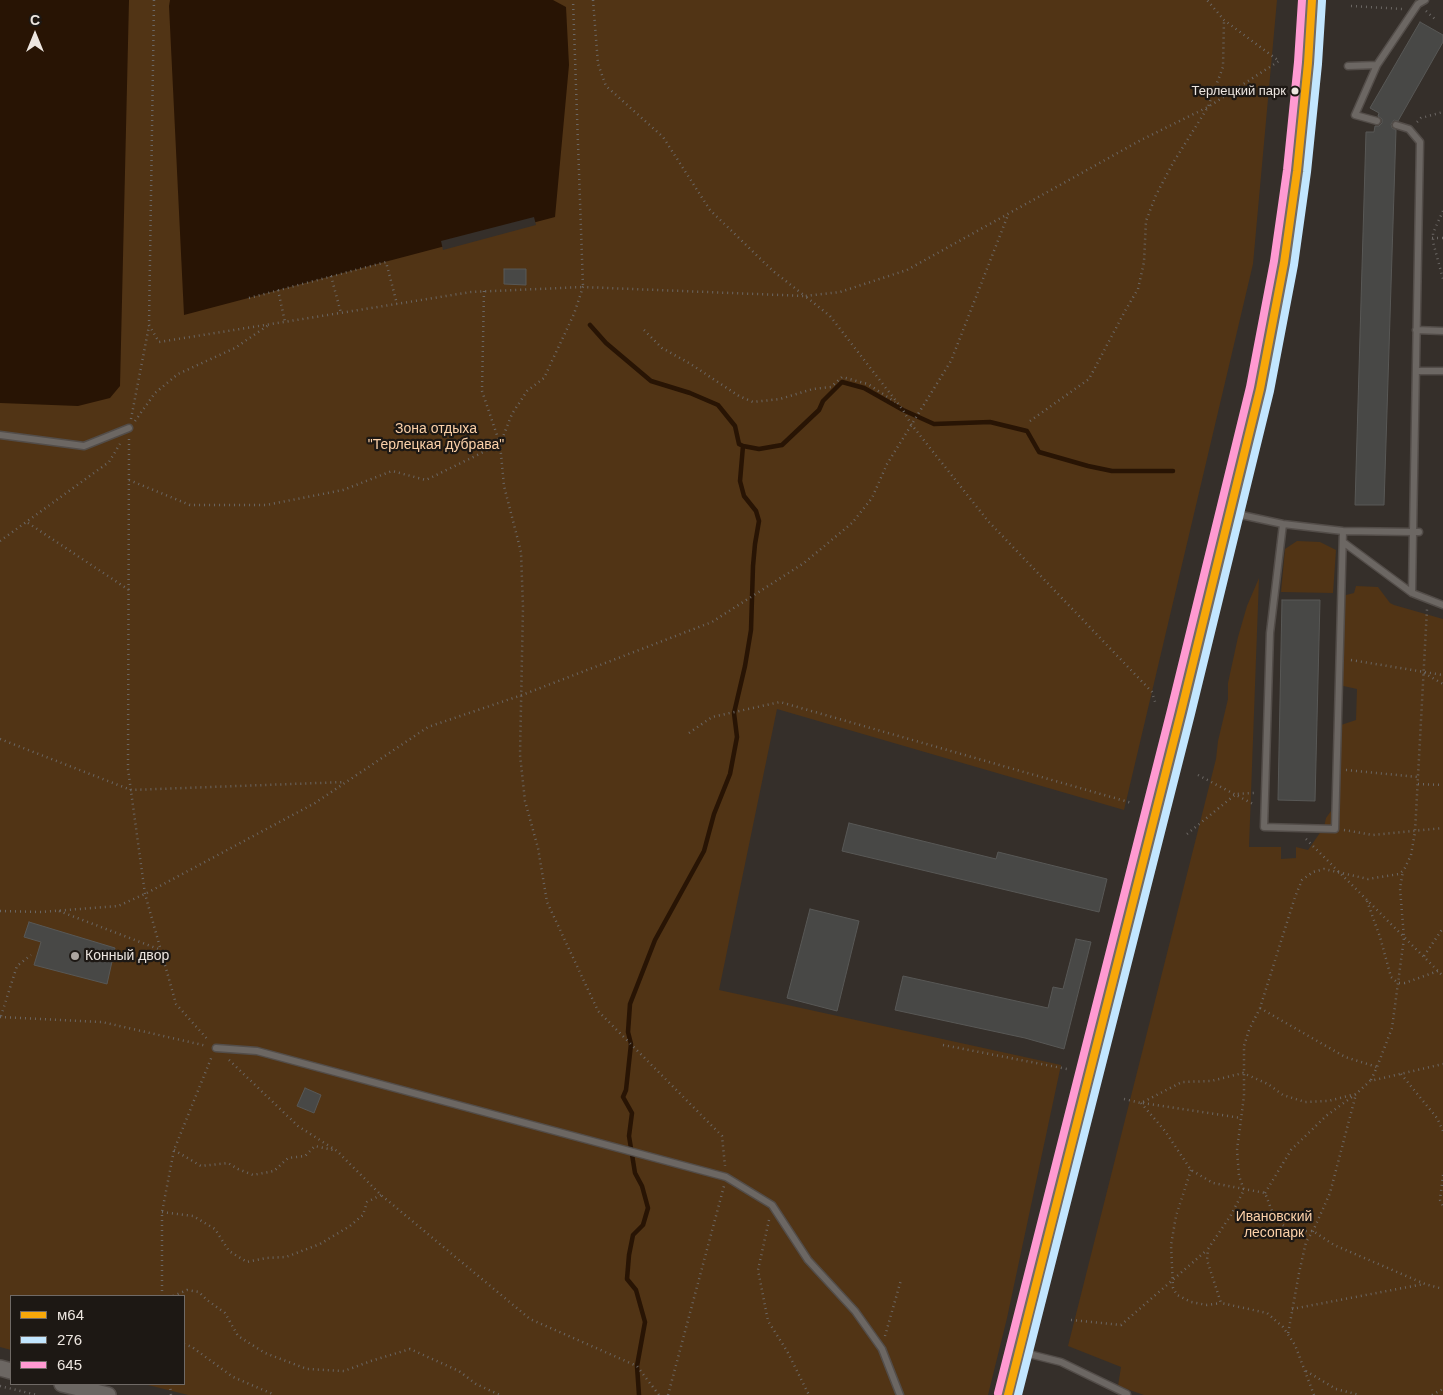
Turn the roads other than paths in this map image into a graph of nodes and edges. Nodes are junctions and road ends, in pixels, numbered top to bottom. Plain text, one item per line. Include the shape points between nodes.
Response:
1 (1312, 0) edge
2 (1425, 0) edge
3 (1377, 65) junction
4 (1348, 66) dead end
5 (1377, 121) dead end
6 (1396, 125) dead end
7 (1416, 330) junction
8 (1443, 331) edge
9 (1416, 371) junction
10 (1443, 371) edge
11 (129, 428) road end
12 (0, 435) edge
13 (1231, 513) junction
14 (1283, 524) junction
15 (1343, 531) junction
16 (1416, 532) junction
17 (1343, 542) junction
18 (1412, 592) junction
19 (1443, 605) edge
20 (216, 1048) road end
21 (1018, 1352) junction
22 (66, 1385) edge
23 (108, 1395) edge
24 (900, 1395) edge
25 (1008, 1395) edge
26 (1127, 1395) edge

1 - 13 main road via 1305,102 1284,263 1260,389
2 - 3 lane via 1418,4
3 - 4 lane
3 - 5 lane via 1355,115
6 - 7 lane via 1409,129 1420,142
7 - 8 lane
7 - 9 lane
9 - 10 lane
9 - 16 lane
11 - 12 lane via 84,446
13 - 14 lane
13 - 21 main road
14 - 15 lane
14 - 17 lane via 1270,633 1264,827 1335,829
15 - 16 lane
15 - 17 lane
16 - 18 lane
17 - 18 lane
18 - 19 lane
20 - 24 lane via 256,1050 726,1177 772,1205 808,1260 854,1311 882,1349
21 - 25 main road
21 - 26 lane via 1061,1362
22 - 23 street

